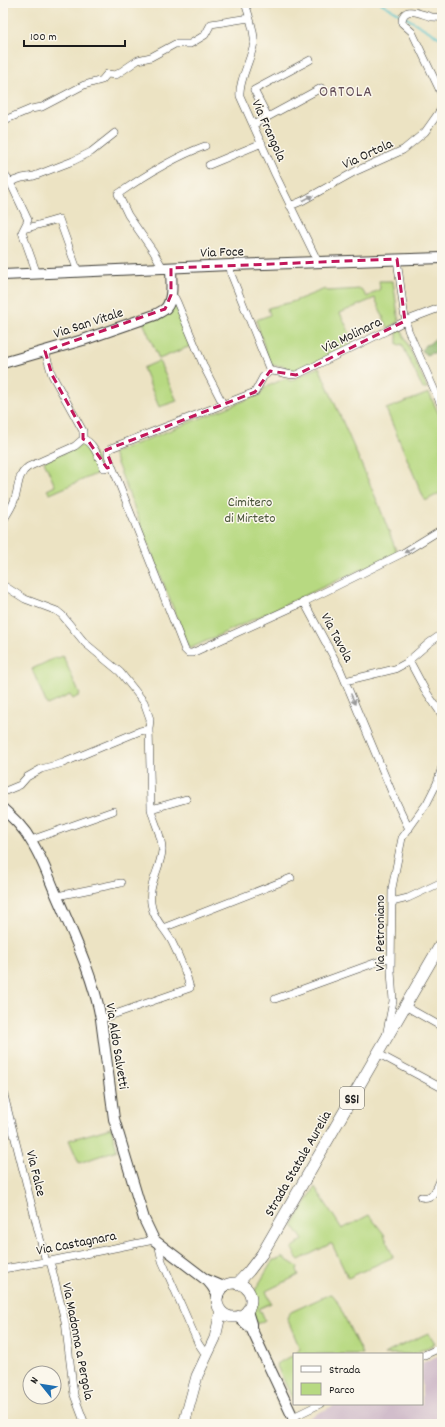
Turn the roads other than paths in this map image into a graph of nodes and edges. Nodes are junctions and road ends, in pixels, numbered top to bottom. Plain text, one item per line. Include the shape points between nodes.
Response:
1 (245, 3) edge
2 (249, 18) junction
3 (442, 18) edge
4 (310, 60) dead end
5 (321, 88) dead end
6 (442, 95) edge
7 (442, 108) edge
8 (268, 117) junction
9 (7, 119) dead end
10 (253, 125) junction
11 (115, 133) dead end
12 (262, 143) junction
13 (205, 146) dead end
14 (209, 164) dead end
15 (3, 172) edge
16 (10, 182) junction
17 (290, 206) junction
18 (24, 229) junction
19 (442, 258) edge
20 (397, 259) junction
21 (318, 262) junction
22 (230, 265) junction
23 (167, 268) junction
24 (78, 272) junction
25 (37, 274) junction
26 (3, 275) edge
27 (171, 295) junction
28 (442, 307) edge
29 (405, 321) junction
30 (45, 351) junction
31 (3, 363) edge
32 (270, 372) junction
33 (223, 404) junction
34 (442, 407) edge
35 (83, 439) junction
36 (112, 466) junction
37 (3, 521) edge
38 (442, 529) edge
39 (3, 586) edge
40 (304, 602) junction
41 (442, 634) edge
42 (409, 660) junction
43 (345, 681) junction
44 (442, 715) edge
45 (149, 729) junction
46 (442, 767) edge
47 (3, 792) edge
48 (186, 799) dead end
49 (3, 809) edge
50 (151, 809) junction
51 (113, 811) dead end
52 (409, 829) junction
53 (31, 840) junction
54 (291, 878) dead end
55 (442, 882) edge
56 (120, 883) dead end
57 (56, 896) junction
58 (392, 902) junction
59 (163, 928) junction
60 (442, 942) edge
61 (439, 954) edge
62 (391, 957) junction
63 (275, 999) dead end
64 (405, 1006) junction
65 (101, 1019) junction
66 (442, 1027) edge
67 (385, 1040) junction
68 (377, 1053) junction
69 (442, 1088) edge
70 (3, 1091) edge
71 (442, 1176) edge
72 (421, 1197) dead end
73 (156, 1242) junction
74 (262, 1254) junction
75 (48, 1261) junction
76 (3, 1269) edge
77 (206, 1279) junction
78 (237, 1284) junction
79 (224, 1287) junction
80 (248, 1292) junction
81 (218, 1296) junction
82 (221, 1311) junction
83 (239, 1315) junction
84 (215, 1338) junction
85 (442, 1347) edge
86 (206, 1355) junction
87 (423, 1356) edge
88 (318, 1405) edge
89 (294, 1420) edge
90 (85, 1424) edge
91 (184, 1424) edge

1 - 2 street, Via Frangola
2 - 9 street via 211,24 205,36 190,44 175,44 138,60 116,75 107,74 102,80 84,85 42,107 31,108
2 - 10 street, Via Frangola via 254,41 239,89
3 - 6 street via 420,12 410,12 403,17 404,26 412,32
4 - 8 street via 254,90
5 - 8 street
17 -> 7 street, Via Ortola via 356,171 407,148 425,132
8 - 10 street
10 - 12 street, Via Frangola
11 - 16 street via 73,162
12 - 14 street
12 - 17 street, Via Frangola
13 - 23 street via 193,150 118,194 128,215
15 - 16 street
16 - 18 street via 28,220
17 - 21 street, Via Frangola
18 - 24 street via 59,219
18 - 25 street via 22,232
19 - 20 street, Via Foce
20 - 21 street, Via Foce
20 - 29 street
21 - 22 street, Via Foce
22 - 23 street, Via Foce
22 - 32 street via 231,274
23 - 24 street, Via Foce
23 - 27 street
24 - 25 street, Via Foce
25 - 26 street, Via Foce
27 - 30 street, Via San Vitale via 165,309 155,315
27 - 33 street via 177,302 205,369
28 - 29 street, Via Molinara
29 - 32 street, Via Molinara via 296,375
29 - 34 street
30 - 31 street, Via San Vitale
30 - 35 street via 52,375 82,431
32 - 33 street via 263,377 255,392
33 - 36 street via 111,448 108,455
35 - 36 street via 91,444 104,468
35 - 37 street via 75,446 23,471 15,499
36 - 40 street via 188,653
38 -> 40 street, Via Tavola via 403,553
39 - 45 street via 62,615 85,643 120,672 144,702 150,719
40 - 43 street, Via Tavola
41 - 42 street
42 - 43 street via 396,669
42 - 44 street
43 -> 52 street, Via Tavola
45 - 47 street via 63,763 41,769
45 - 50 street
46 - 52 street, Via Petroniano via 427,803
48 - 50 street
49 - 53 street, Via Aldo Salvetti
50 - 59 street via 162,850 150,893 155,916
51 - 53 street
52 - 58 street, Via Petroniano via 402,838 392,888
53 - 57 street, Via Aldo Salvetti via 43,861
54 - 59 street
55 - 58 street via 408,898
56 - 57 street
57 - 65 street, Via Aldo Salvetti via 90,981
58 - 62 street, Via Petroniano
59 - 65 street via 172,942 190,988
60 - 61 main road, Strada Statale Aurelia / SS1
61 - 64 main road, Strada Statale Aurelia / SS1
62 - 63 street
62 - 67 street, Via Petroniano via 393,1002
64 - 66 street
64 - 67 main road, Strada Statale Aurelia / SS1
65 - 73 street, Via Aldo Salvetti via 116,1125 139,1206
67 - 68 main road, Strada Statale Aurelia / SS1
68 - 69 street
68 - 74 main road, Strada Statale Aurelia / SS1
70 - 75 street, Via Falce
71 - 72 street via 432,1196
73 - 75 street, Via Castagnara
73 - 77 street, Via Aldo Salvetti
73 - 86 street via 162,1261
74 - 78 main road, Strada Statale Aurelia / SS1
74 - 80 main road, Strada Statale Aurelia / SS1
75 - 76 street, Via Castagnara
75 - 90 street, Via Madonna a Pergola via 65,1321 74,1395
77 - 79 street, Via Aldo Salvetti
77 - 81 street, Via Aldo Salvetti
78 - 79 main road
78 - 80 main road
79 - 81 main road
80 - 83 main road, Strada Statale Aurelia / SS1 via 250,1302
81 - 82 main road
82 - 83 main road via 224,1314
82 - 84 main road
83 - 84 main road
83 - 89 street via 251,1328
84 - 86 main road
85 - 87 street
86 - 91 main road via 193,1387
88 - 89 street

